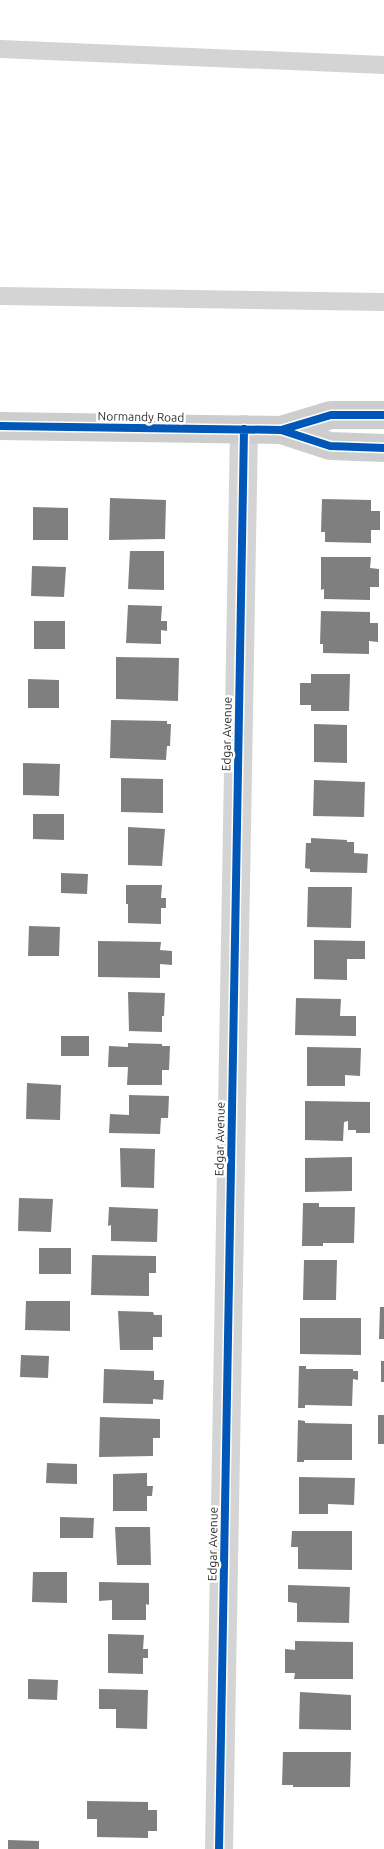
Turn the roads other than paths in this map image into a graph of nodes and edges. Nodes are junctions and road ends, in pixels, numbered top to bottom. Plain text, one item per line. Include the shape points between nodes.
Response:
1 (0, 49) edge
2 (384, 65) edge
3 (0, 296) edge
4 (384, 302) edge
5 (384, 415) edge
6 (0, 426) edge
7 (244, 429) junction
8 (281, 430) junction
9 (384, 448) edge
10 (219, 1849) edge

1 - 2 lane
3 - 4 lane
5 - 8 street, Normandy Road via 331,415
6 - 7 street, Normandy Road
7 - 8 street, Normandy Road
7 - 10 street, Edgar Avenue
8 - 9 street, Normandy Road via 330,446

